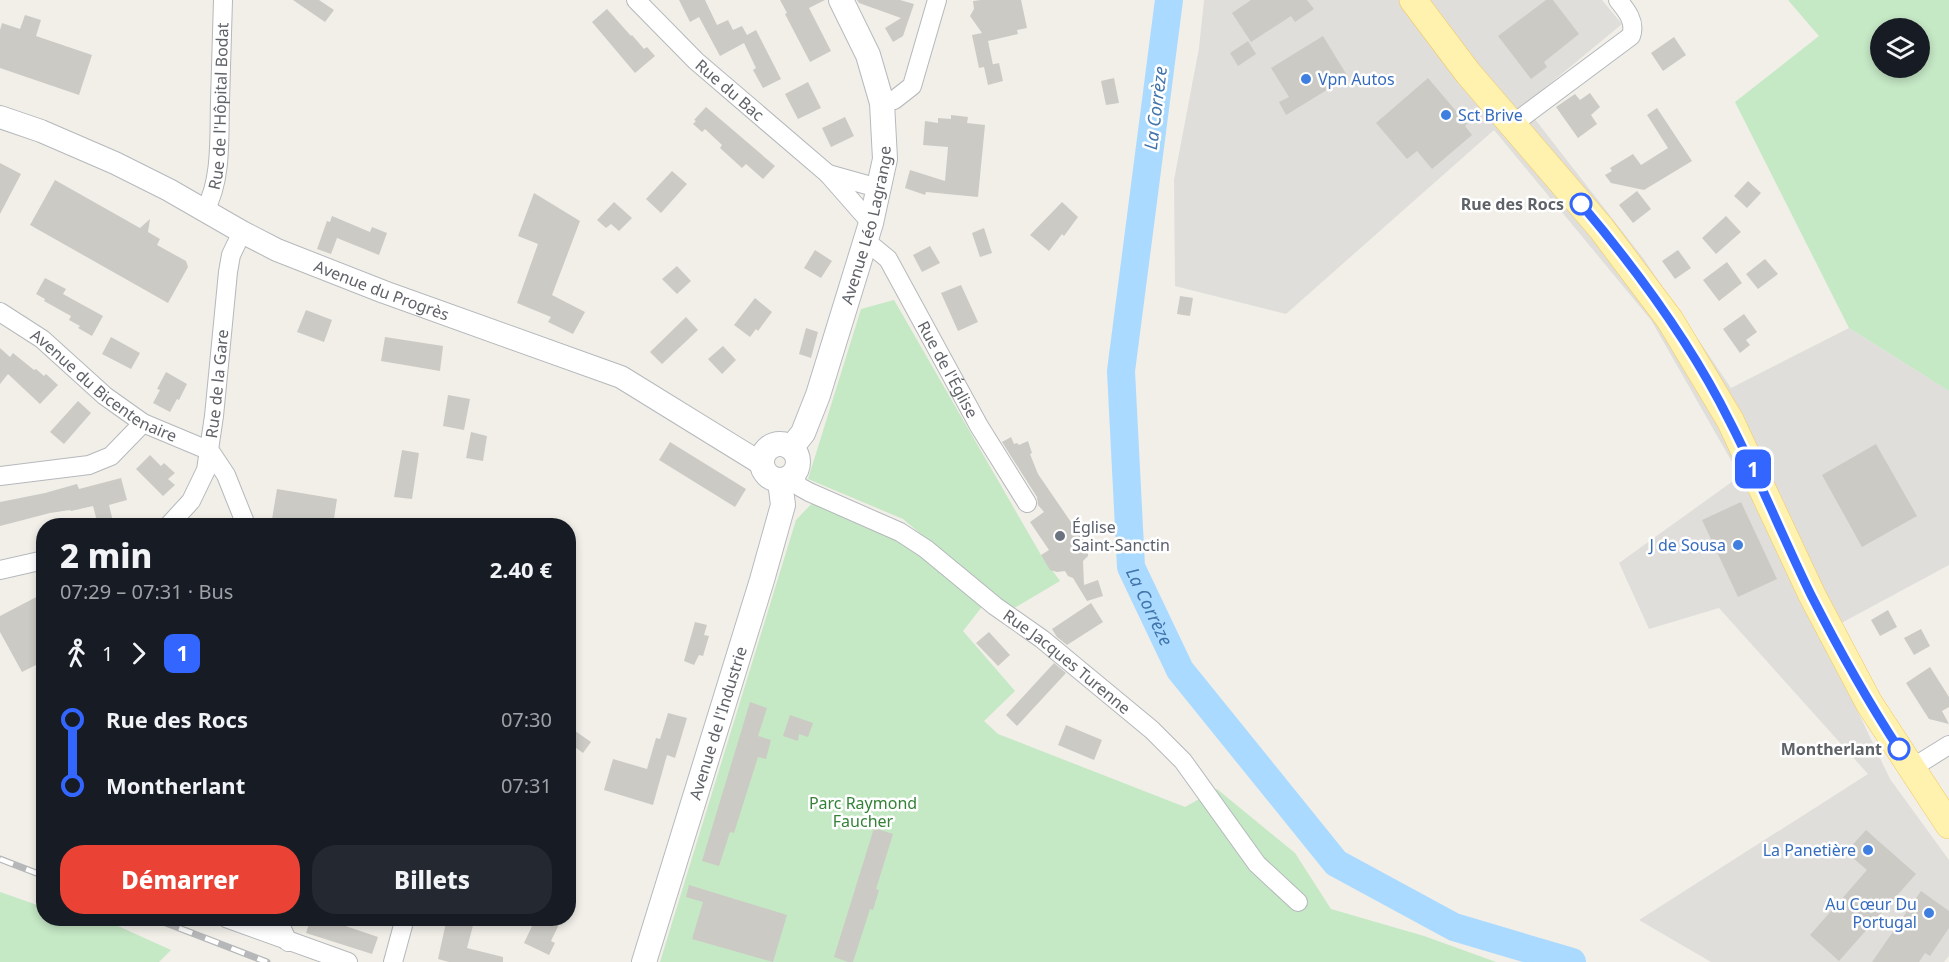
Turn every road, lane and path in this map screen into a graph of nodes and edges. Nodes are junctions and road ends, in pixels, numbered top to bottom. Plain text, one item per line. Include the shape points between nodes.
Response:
1 (223, 0) edge
2 (636, 0) edge
3 (841, 0) edge
4 (937, 0) edge
5 (1413, 0) edge
6 (1618, 0) edge
7 (882, 103) junction
8 (0, 117) edge
9 (1513, 124) junction
10 (828, 174) junction
11 (878, 188) junction
12 (205, 210) junction
13 (242, 232) junction
14 (868, 232) junction
15 (0, 312) edge
16 (143, 423) junction
17 (791, 448) junction
18 (210, 451) junction
19 (762, 464) junction
20 (0, 476) edge
21 (786, 479) junction
22 (1027, 503) dead end
23 (175, 518) edge
24 (243, 518) edge
25 (36, 562) edge
26 (0, 570) edge
27 (1949, 745) edge
28 (1912, 768) junction
29 (1949, 825) edge
30 (1298, 902) dead end
31 (246, 926) edge
32 (281, 926) edge
33 (403, 926) edge
34 (288, 942) junction
35 (348, 962) edge
36 (393, 962) edge
37 (644, 962) edge

1 - 12 street, Rue de l'Hôpital Bodat via 218,145 214,188
2 - 10 street, Rue du Bac via 696,61
3 - 7 main road, Avenue Léo Lagrange via 868,55
4 - 7 street via 912,86 894,100
5 - 9 main road via 1468,73
6 - 9 street via 1629,13 1634,28 1631,36
7 - 11 main road, Avenue Léo Lagrange via 885,159
8 - 12 street, Avenue du Progrès via 105,158
9 - 28 main road via 1627,260 1681,339 1730,420 1812,596 1864,693
10 - 11 street, Rue du Bac
10 - 14 street, Rue du Bac
11 - 14 main road, Avenue Léo Lagrange
12 - 13 street, Avenue du Progrès
13 - 18 street, Rue de la Gare via 228,272
13 - 19 street, Avenue du Progrès via 325,270 621,377
14 - 17 main road, Avenue Léo Lagrange via 818,396 803,432
14 - 22 street, Rue de l'Église via 888,259 979,426
15 - 16 street, Avenue du Bicentenaire via 42,339 105,396
16 - 18 street, Avenue du Bicentenaire
16 - 20 street via 111,456 89,465
17 - 19 main road via 780,444 769,448
17 - 21 main road via 798,462 796,472
18 - 23 street, Rue de la Gare via 206,470 191,501
18 - 24 street via 226,475
19 - 21 main road via 770,478
21 - 30 street, Rue Jacques Turenne via 900,532 1042,639 1152,730 1183,761 1257,864
21 - 37 main road, Avenue de l'Industrie via 783,505 762,580
25 - 26 street
27 - 28 street
28 - 29 main road
31 - 34 street
32 - 34 street
33 - 36 street
34 - 35 street

